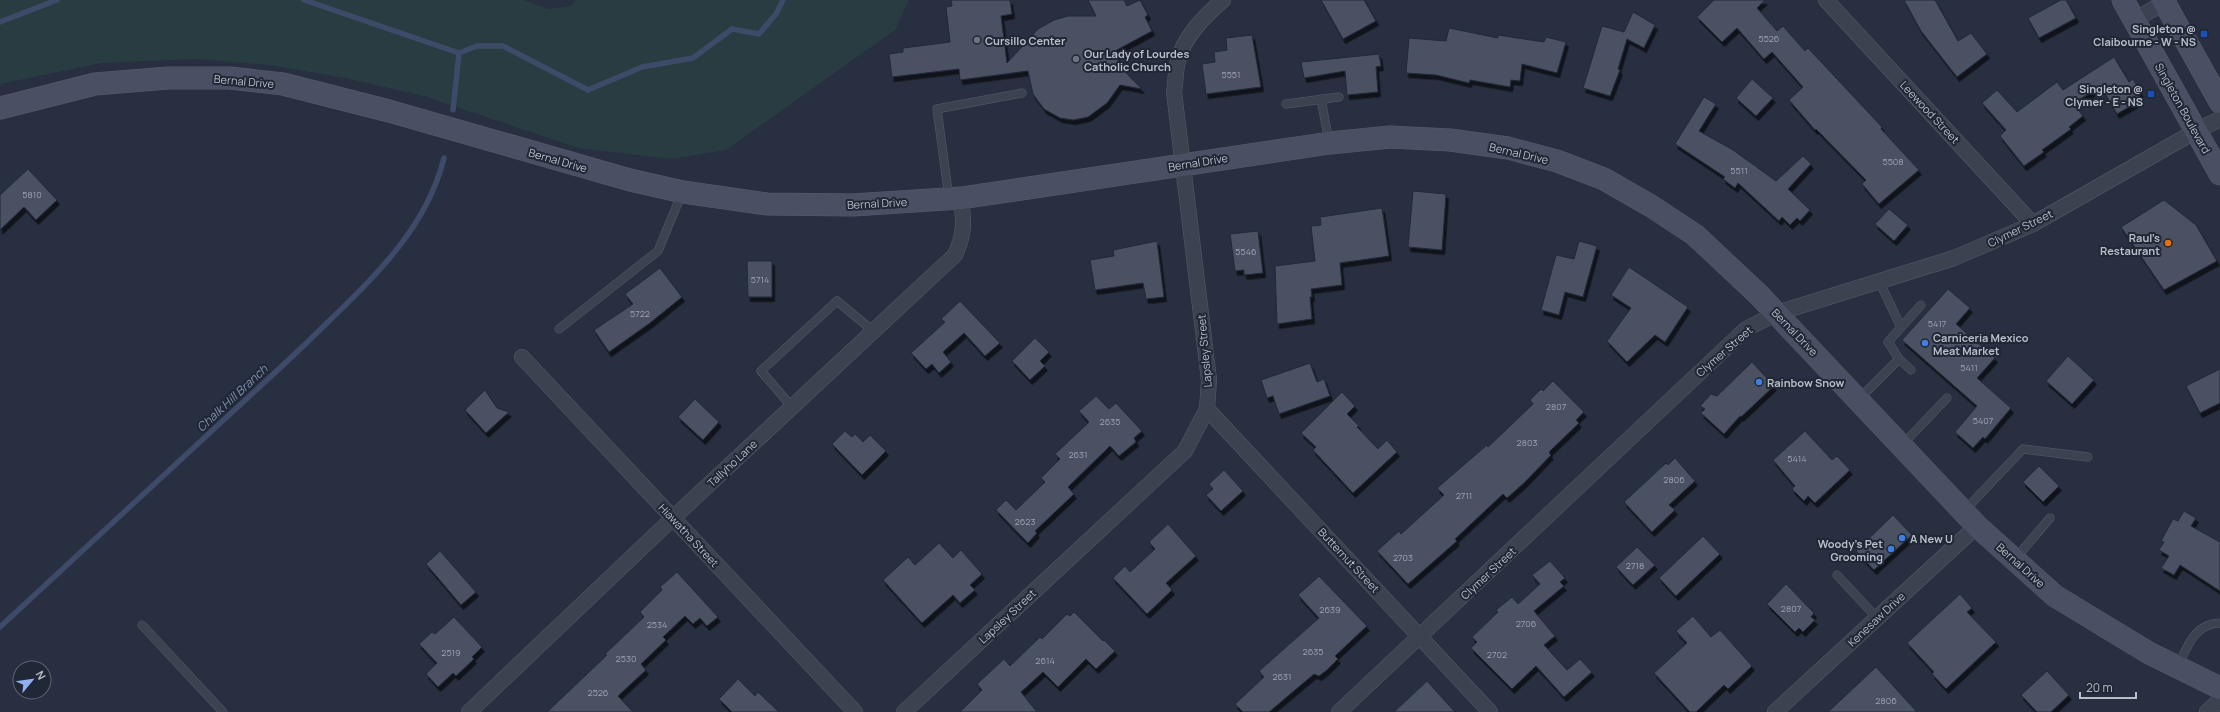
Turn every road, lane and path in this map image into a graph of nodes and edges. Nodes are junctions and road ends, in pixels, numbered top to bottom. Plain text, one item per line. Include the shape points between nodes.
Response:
1 (1223, 0) edge
2 (1826, 0) edge
3 (2123, 0) edge
4 (2166, 1) edge
5 (2134, 20) junction
6 (1022, 93) dead end
7 (1339, 97) dead end
8 (1321, 99) junction
9 (2220, 102) edge
10 (1286, 104) dead end
11 (0, 108) edge
12 (2220, 119) edge
13 (2196, 131) junction
14 (1330, 143) junction
15 (1184, 164) junction
16 (2220, 174) edge
17 (683, 192) junction
18 (955, 199) junction
19 (2033, 224) junction
20 (1878, 281) junction
21 (1921, 305) dead end
22 (1777, 313) junction
23 (1901, 327) junction
24 (559, 329) dead end
25 (873, 331) junction
26 (522, 357) dead end
27 (1899, 359) junction
28 (1911, 370) dead end
29 (1947, 398) dead end
30 (1859, 399) junction
31 (792, 407) junction
32 (1207, 409) junction
33 (1902, 446) junction
34 (2088, 457) dead end
35 (673, 518) junction
36 (2050, 518) dead end
37 (1970, 519) junction
38 (2014, 559) junction
39 (1837, 575) dead end
40 (1878, 618) junction
41 (2220, 623) edge
42 (142, 625) dead end
43 (1420, 636) junction
44 (2178, 667) junction
45 (2220, 688) edge
46 (2220, 700) edge
47 (223, 712) edge
48 (469, 712) edge
49 (855, 712) edge
50 (904, 712) edge
51 (1340, 712) edge
52 (1490, 712) edge
53 (1775, 712) edge
54 (2207, 712) edge

1 - 15 street, Lapsley Street via 1206,15 1189,37 1178,61 1174,92
2 - 19 street, Leewood Street
3 - 5 street, Singleton Boulevard
4 - 5 street
4 - 9 street
5 - 13 street, Singleton Boulevard
6 - 18 lane via 937,109
7 - 8 lane
8 - 10 lane
8 - 14 lane
11 - 17 street, Bernal Drive via 95,84 168,78 230,78 283,84 388,111 567,163
12 - 13 street, Clymer Street
13 - 16 street, Singleton Boulevard
13 - 19 street, Clymer Street
14 - 15 street, Bernal Drive
14 - 22 street, Bernal Drive via 1390,137 1450,140 1508,148 1604,179 1695,235
15 - 18 street, Bernal Drive
15 - 32 street, Lapsley Street via 1209,380
17 - 18 street, Bernal Drive via 767,204 853,205
17 - 24 lane via 658,250
18 - 25 street, Tallyho Lane via 964,222 963,238 955,255
19 - 20 street, Clymer Street via 1954,258
20 - 22 street, Clymer Street
20 - 23 lane
21 - 23 lane
22 - 30 street, Bernal Drive
22 - 43 street, Clymer Street via 1746,329
23 - 27 lane via 1888,342
25 - 31 street, Tallyho Lane
25 - 31 lane via 837,301 761,371
26 - 35 street, Hiawatha Street
27 - 28 lane
27 - 30 lane
29 - 33 lane
30 - 33 street, Bernal Drive
31 - 35 street, Tallyho Lane
32 - 43 street, Butternut Street
32 - 50 street, Lapsley Street via 1185,451
33 - 37 street, Bernal Drive
34 - 37 lane via 2023,449
35 - 48 street, Tallyho Lane
35 - 49 street, Hiawatha Street
36 - 38 lane
37 - 38 street, Bernal Drive
37 - 40 street, Kenesaw Drive
38 - 44 street, Bernal Drive via 2055,596 2149,653
39 - 40 lane
40 - 53 street, Kenesaw Drive
41 - 44 lane via 2201,627 2193,635
42 - 47 lane
43 - 51 street, Clymer Street
43 - 52 street, Butternut Street
44 - 45 street, Bernal Drive
46 - 54 street

